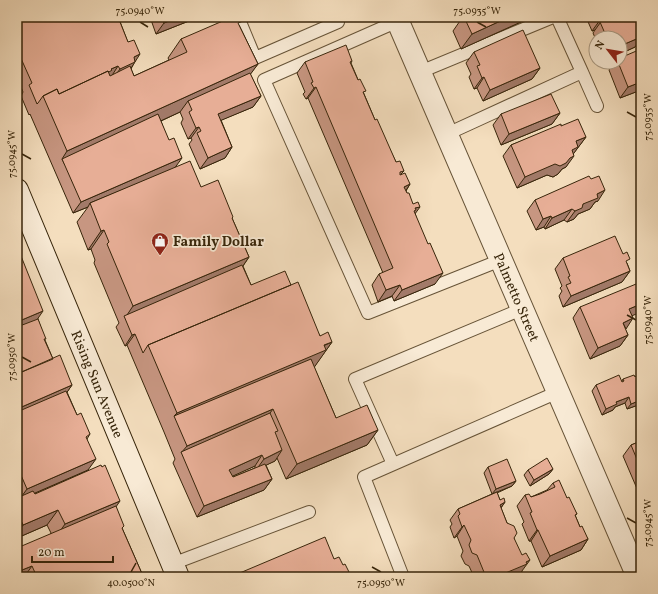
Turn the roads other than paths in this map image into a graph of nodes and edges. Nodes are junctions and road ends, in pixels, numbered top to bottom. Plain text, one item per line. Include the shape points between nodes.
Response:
1 (238, 17) edge
2 (336, 17) edge
3 (553, 17) edge
4 (557, 17) edge
5 (397, 19) edge
6 (420, 72) junction
7 (582, 72) junction
8 (597, 106) dead end
9 (447, 134) junction
10 (17, 190) edge
11 (501, 260) junction
12 (522, 309) junction
13 (558, 392) junction
14 (393, 464) junction
15 (309, 512) dead end
16 (175, 571) edge
17 (403, 577) edge
18 (638, 577) edge

1 - 2 lane via 255,58 338,22
3 - 6 lane
4 - 7 lane
5 - 6 street, Palmetto Street
5 - 11 lane via 264,80 368,313
6 - 9 street, Palmetto Street
7 - 8 lane
7 - 9 lane
9 - 11 street, Palmetto Street
10 - 16 street, Rising Sun Avenue
11 - 12 street, Palmetto Street
12 - 13 street, Palmetto Street
12 - 14 lane via 355,379
13 - 14 lane
13 - 18 street, Palmetto Street
14 - 17 lane via 364,477
15 - 16 lane

